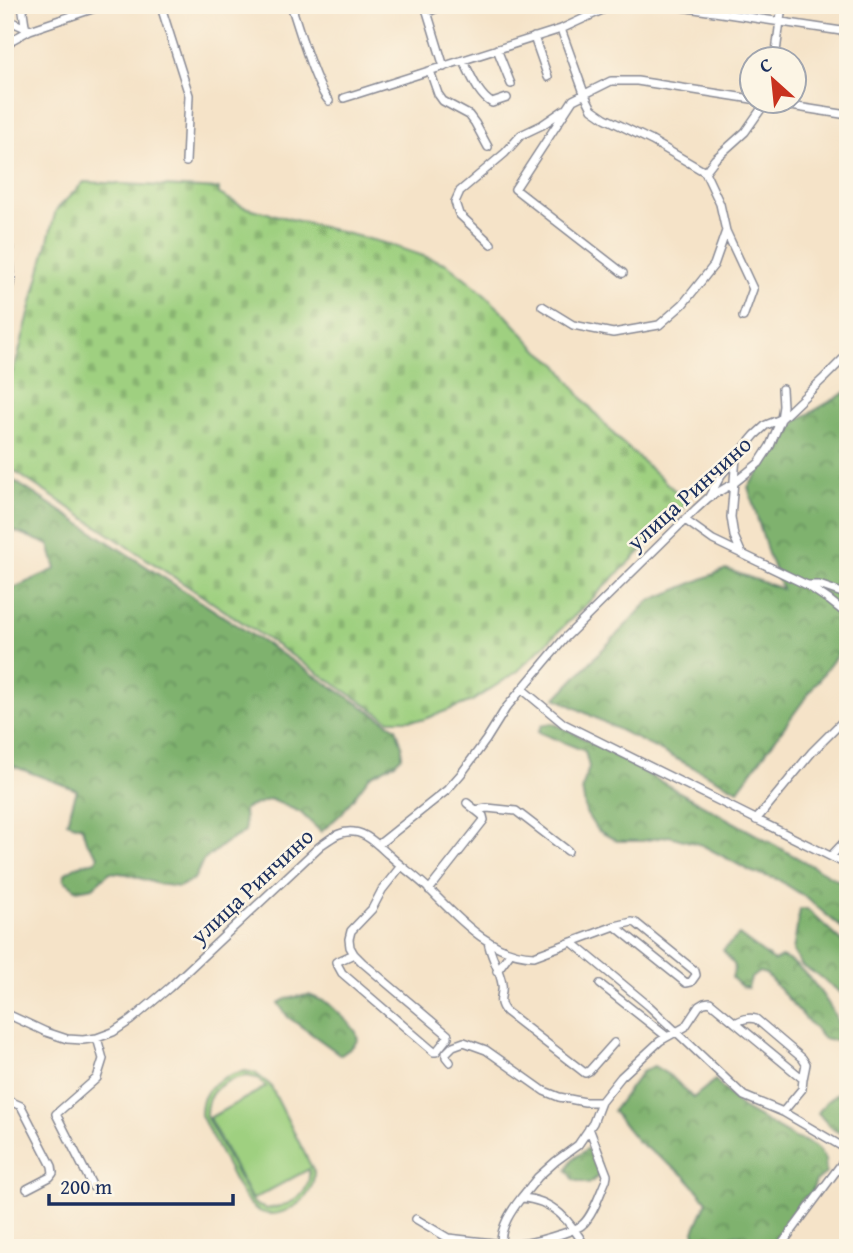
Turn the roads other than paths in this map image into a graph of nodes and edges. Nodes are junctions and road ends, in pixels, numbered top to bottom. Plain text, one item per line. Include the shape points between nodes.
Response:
1 (22, 5) edge
2 (104, 5) edge
3 (163, 5) edge
4 (291, 5) edge
5 (446, 5) edge
6 (613, 5) edge
7 (668, 5) edge
8 (782, 5) edge
9 (426, 8) edge
10 (719, 9) edge
11 (5, 15) edge
12 (779, 22) junction
13 (27, 28) junction
14 (561, 29) junction
15 (848, 32) edge
16 (534, 37) junction
17 (776, 46) edge
18 (5, 48) edge
19 (497, 49) junction
20 (463, 61) junction
21 (444, 67) junction
22 (430, 71) junction
23 (548, 77) dead end
24 (511, 84) dead end
25 (584, 93) junction
26 (738, 97) edge
27 (344, 98) dead end
28 (507, 98) dead end
29 (329, 101) dead end
30 (568, 108) junction
31 (808, 109) edge
32 (848, 115) edge
33 (756, 116) edge
34 (488, 147) dead end
35 (186, 162) dead end
36 (705, 172) junction
37 (5, 192) edge
38 (726, 231) junction
39 (491, 244) dead end
40 (623, 273) dead end
41 (5, 302) edge
42 (542, 306) dead end
43 (743, 317) dead end
44 (848, 354) edge
45 (782, 389) dead end
46 (781, 419) junction
47 (736, 457) junction
48 (734, 483) junction
49 (708, 498) junction
50 (685, 520) junction
51 (741, 553) junction
52 (807, 585) junction
53 (848, 596) edge
54 (848, 615) edge
55 (522, 689) junction
56 (848, 716) edge
57 (467, 803) dead end
58 (475, 810) junction
59 (756, 820) junction
60 (848, 838) edge
61 (378, 845) junction
62 (568, 851) dead end
63 (831, 856) junction
64 (848, 865) edge
65 (401, 866) junction
66 (429, 890) junction
67 (615, 926) junction
68 (488, 941) junction
69 (573, 943) junction
70 (511, 952) junction
71 (354, 954) junction
72 (497, 971) junction
73 (600, 984) dead end
74 (5, 1013) edge
75 (735, 1023) junction
76 (675, 1031) junction
77 (666, 1037) junction
78 (97, 1038) junction
79 (614, 1043) dead end
80 (450, 1062) dead end
81 (803, 1079) junction
82 (5, 1099) edge
83 (601, 1102) junction
84 (783, 1112) junction
85 (589, 1128) junction
86 (848, 1153) edge
87 (93, 1187) dead end
88 (27, 1189) dead end
89 (521, 1198) junction
90 (416, 1219) dead end
91 (574, 1229) junction
92 (449, 1243) edge
93 (496, 1245) edge
94 (586, 1248) edge
95 (779, 1248) edge

1 - 13 street
2 - 13 street
3 - 35 street via 188,95
4 - 29 street
5 - 9 street
6 - 14 street
7 - 10 street
8 - 12 street
9 - 21 street
10 - 12 street
11 - 13 street
12 - 15 street
12 - 17 street
13 - 18 street
14 - 16 street
14 - 25 street
16 - 19 street
16 - 23 street
19 - 20 street
19 - 24 street
20 - 21 street
20 - 28 street via 488,101
21 - 22 street
22 - 27 street
22 - 34 street via 443,101 469,115
25 - 26 street via 611,81 637,81
25 - 30 street
25 - 36 street via 592,109 605,118
30 - 39 street via 521,135 460,191 455,202 459,214
30 - 40 street via 515,189
31 - 32 street
33 - 36 street
36 - 38 street
37 - 41 main road via 10,279
38 - 42 street via 714,265 683,304 659,325 613,333 573,325
38 - 43 street via 752,289
44 - 46 street, улица Ринчино
45 - 46 street
46 - 47 street via 766,425
46 - 48 street, улица Ринчино via 759,463
47 - 48 street
47 - 49 street
48 - 49 street, улица Ринчино
48 - 51 street via 731,517
49 - 50 street, улица Ринчино
50 - 51 street
50 - 55 street, улица Ринчино via 565,638
51 - 52 street
52 - 53 street
52 - 54 street
55 - 59 street via 564,724
55 - 61 street, улица Ринчино via 447,790
56 - 59 street
57 - 58 street
58 - 62 street via 516,811
58 - 66 street via 484,820
59 - 63 street
60 - 63 street
61 - 65 street
61 - 78 street, улица Ринчино via 354,831 336,835 140,1012
63 - 64 street
65 - 66 street
65 - 71 street via 351,931
66 - 68 street
67 - 67 street via 636,923 696,975 686,983
67 - 69 street
68 - 70 street
68 - 72 street
69 - 70 street via 534,956
69 - 76 street
70 - 72 street
71 - 71 street via 337,961 342,973 436,1052 448,1035
72 - 79 street via 505,1011 580,1070 589,1071
73 - 77 street
74 - 78 street, улица Ринчино via 66,1039
75 - 76 street via 707,1002 688,1024
75 - 81 street
75 - 81 street via 756,1019 802,1058 806,1064
76 - 77 street
76 - 84 street via 744,1096
77 - 83 street via 621,1077
78 - 87 street via 103,1059 97,1078 56,1114
80 - 83 street via 446,1053 464,1042 486,1050 544,1091 572,1100
81 - 84 street via 802,1090
82 - 88 street via 21,1106 52,1166 50,1177
83 - 85 street
84 - 86 street
85 - 89 street via 578,1145 538,1177
85 - 91 street via 607,1175 590,1216
86 - 95 street
89 - 91 street via 534,1198 551,1207
89 - 93 street
90 - 92 street
91 - 93 street via 528,1243
91 - 94 street
92 - 93 street

